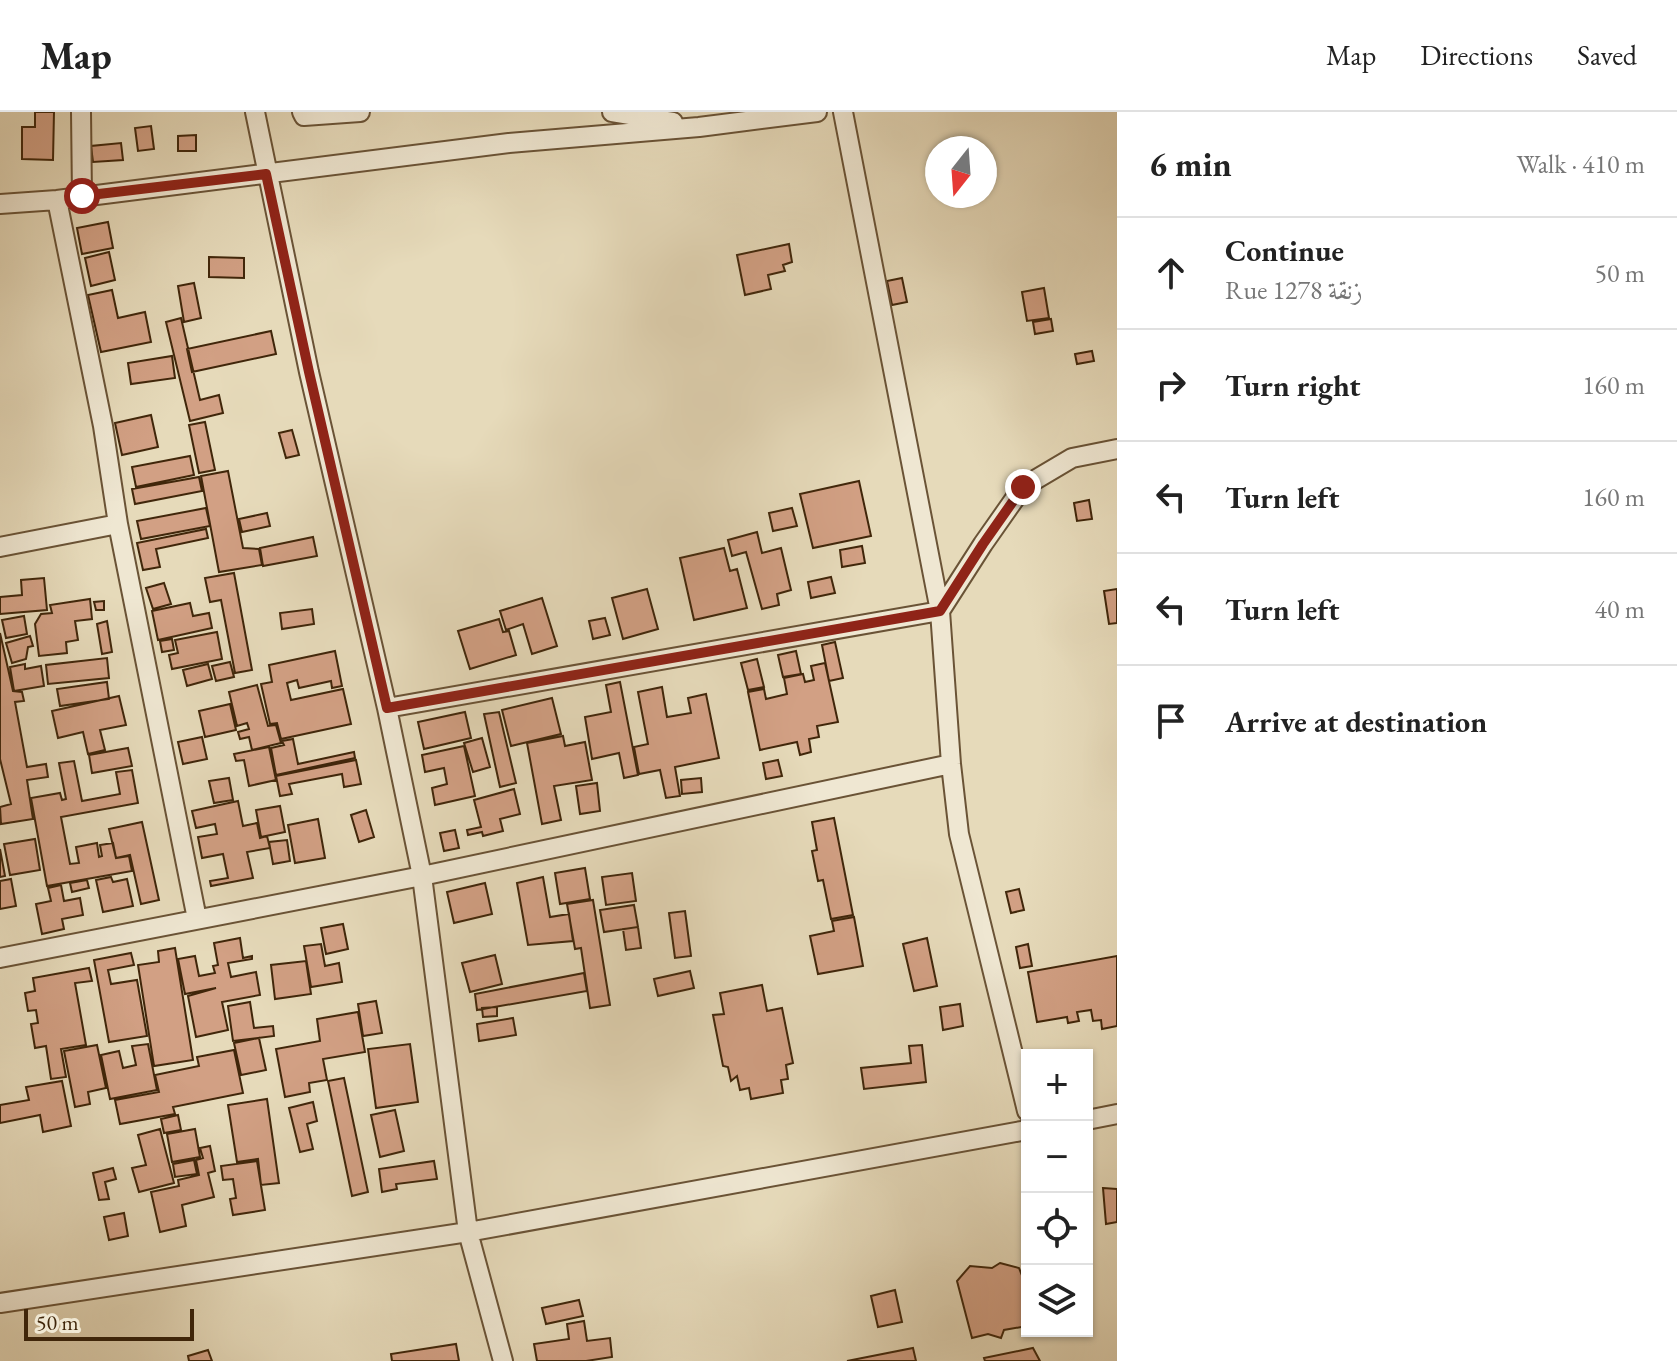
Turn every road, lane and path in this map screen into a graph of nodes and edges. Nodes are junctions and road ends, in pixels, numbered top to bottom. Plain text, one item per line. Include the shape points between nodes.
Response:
1 (81, 112) edge
2 (255, 112) edge
3 (360, 112) edge
4 (612, 112) edge
5 (817, 112) edge
6 (843, 112) edge
7 (303, 113) edge
8 (699, 127) junction
9 (266, 174) junction
10 (82, 196) junction
11 (57, 200) junction
12 (0, 204) edge
13 (1117, 449) edge
14 (118, 524) junction
15 (0, 547) edge
16 (940, 611) junction
17 (387, 708) junction
18 (951, 764) junction
19 (422, 876) junction
20 (197, 919) junction
21 (0, 958) edge
22 (1021, 1088) edge
23 (1117, 1114) edge
24 (1093, 1119) edge
25 (1021, 1131) edge
26 (468, 1232) junction
27 (0, 1303) edge
28 (503, 1361) edge

1 - 10 street
2 - 9 street
3 - 7 street
4 - 8 street
5 - 8 street
6 - 16 street
8 - 9 street via 509,143
9 - 10 street
9 - 17 street
10 - 11 street
11 - 12 street
11 - 14 street
13 - 16 street via 1072,458 1023,487
14 - 15 street
14 - 20 street
16 - 17 street
16 - 18 street
17 - 19 street
18 - 19 street
18 - 22 street via 974,905
19 - 20 street
19 - 26 street
20 - 21 street
23 - 24 street
25 - 26 street
26 - 27 street
26 - 28 street

